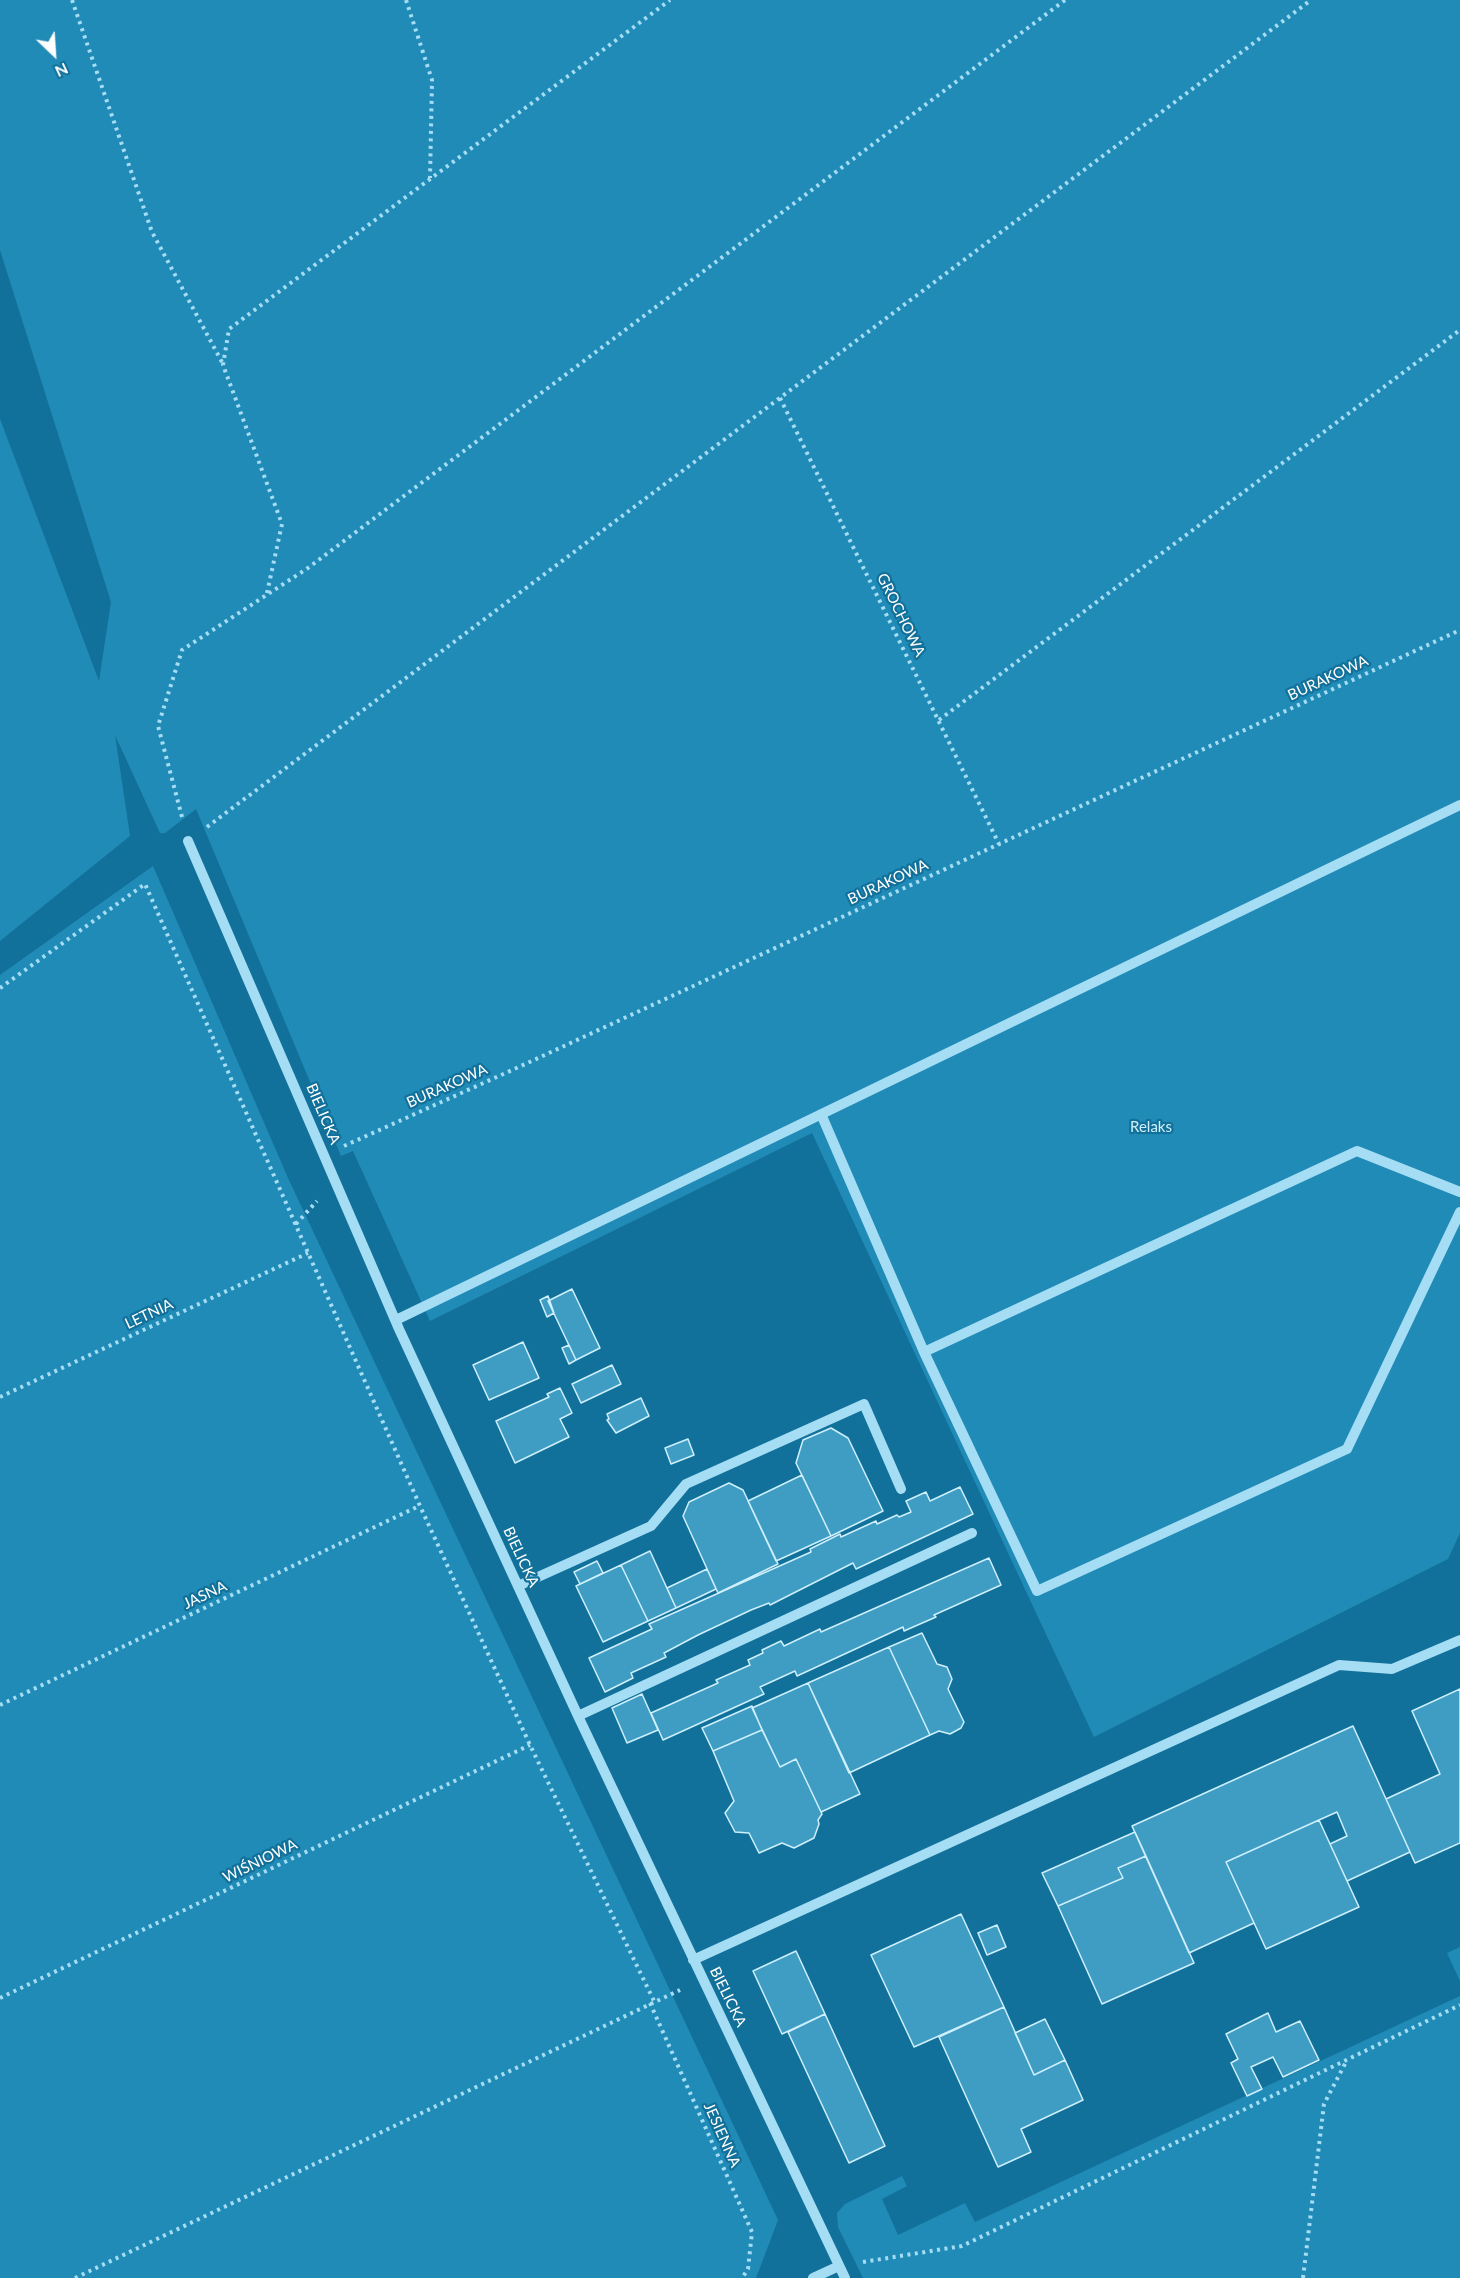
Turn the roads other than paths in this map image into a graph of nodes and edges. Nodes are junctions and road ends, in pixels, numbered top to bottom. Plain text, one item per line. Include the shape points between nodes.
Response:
1 (1460, 805) edge
2 (188, 842) road end
3 (821, 1114) junction
4 (1460, 1191) edge
5 (1460, 1212) edge
6 (396, 1320) junction
7 (924, 1352) junction
8 (901, 1489) dead end
9 (972, 1533) dead end
10 (518, 1587) junction
11 (1460, 1640) edge
12 (578, 1716) junction
13 (693, 1960) junction
14 (839, 2266) junction
15 (813, 2278) edge
16 (845, 2278) edge

1 - 3 street
2 - 6 street, BIELICKA
3 - 6 street
3 - 7 street
4 - 7 street via 1357,1151
5 - 7 street via 1347,1449 1037,1591
6 - 10 street, BIELICKA
8 - 10 street via 864,1404 686,1484 651,1526
9 - 12 street
10 - 12 street, BIELICKA
11 - 13 street via 1392,1669 1339,1665
12 - 13 street, BIELICKA
13 - 14 street, BIELICKA
14 - 15 street
14 - 16 street, BIELICKA

